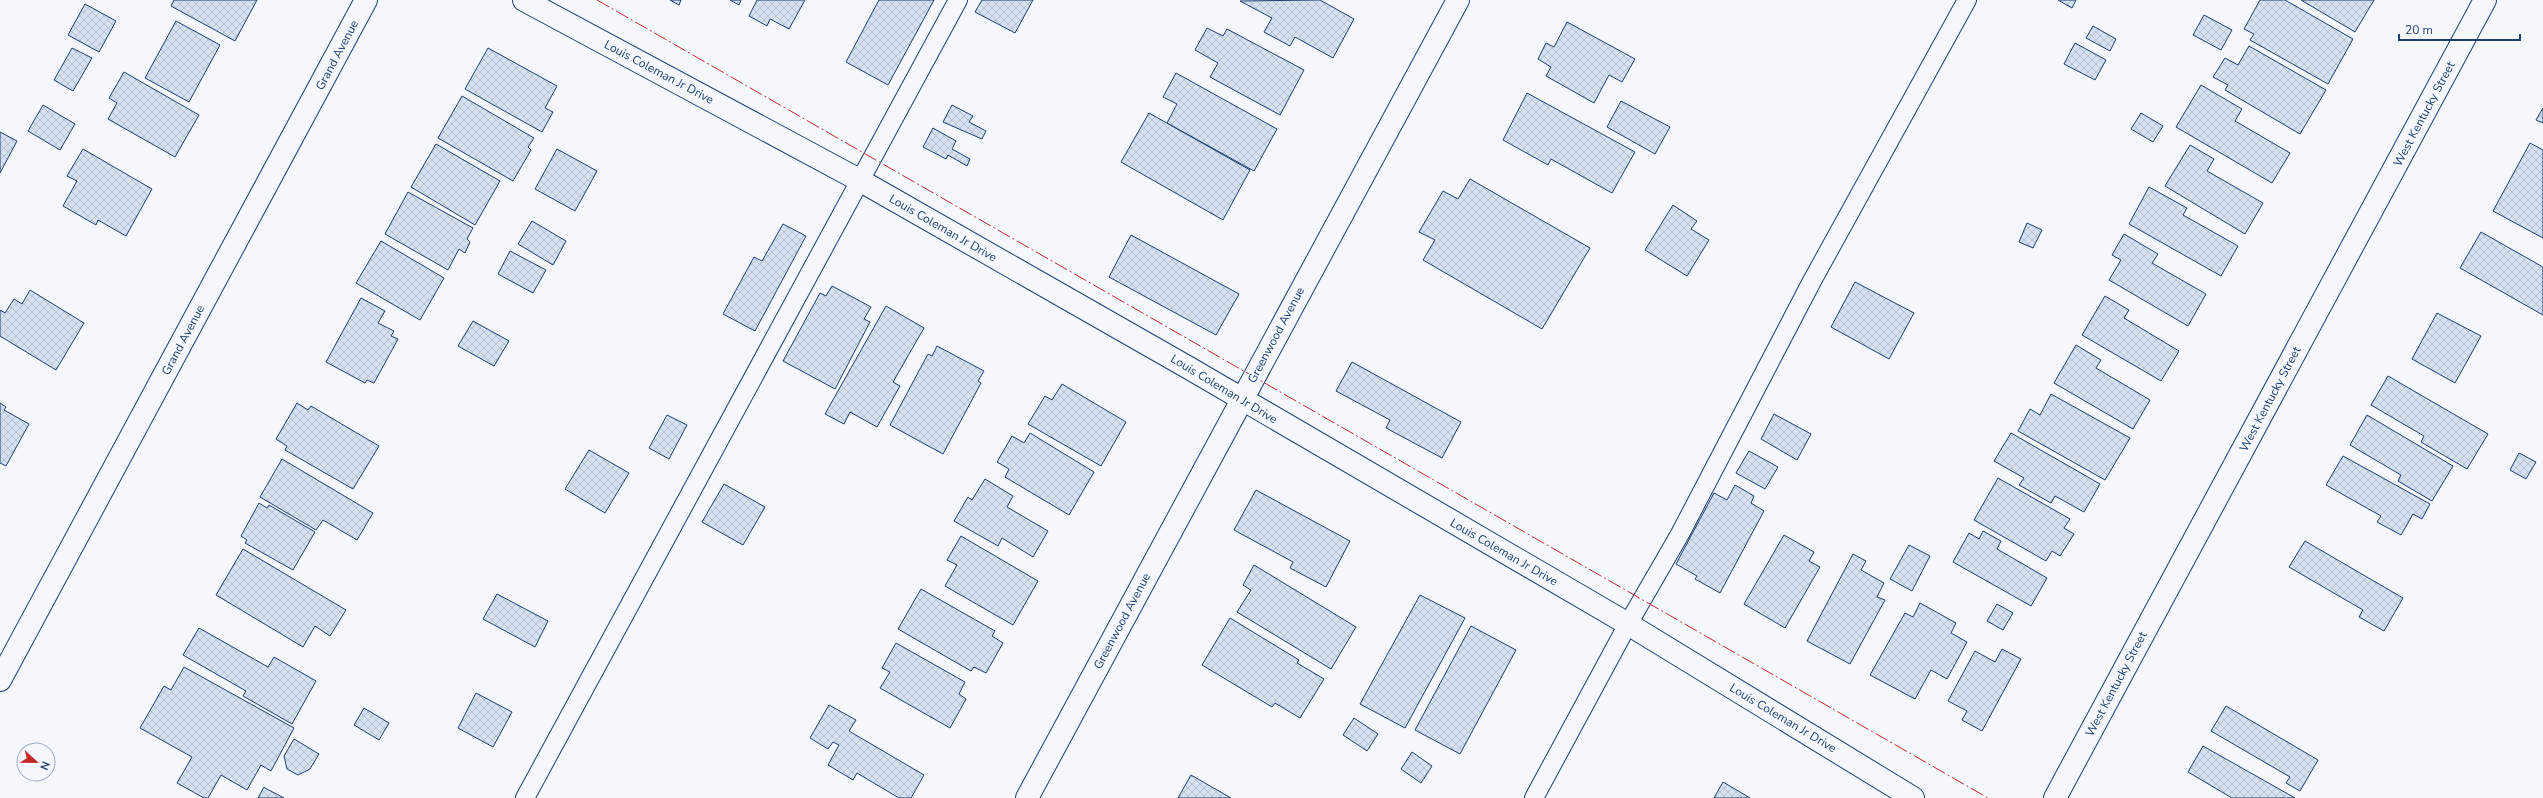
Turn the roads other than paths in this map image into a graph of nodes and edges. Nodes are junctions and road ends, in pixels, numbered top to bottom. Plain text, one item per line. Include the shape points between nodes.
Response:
1 (366, 0) edge
2 (524, 0) edge
3 (958, 0) edge
4 (1458, 0) edge
5 (1967, 0) edge
6 (2485, 0) edge
7 (861, 181) junction
8 (1242, 400) junction
9 (1628, 624) junction
10 (0, 680) edge
11 (525, 798) edge
12 (1027, 798) edge
13 (1534, 798) edge
14 (1913, 798) edge
15 (2055, 798) edge

1 - 10 street, Grand Avenue
2 - 7 street, Louis Coleman Jr Drive
3 - 7 lane
4 - 8 street, Greenwood Avenue
5 - 9 lane via 1812,280 1680,534
6 - 15 street, West Kentucky Street
7 - 8 street, Louis Coleman Jr Drive
7 - 11 lane
8 - 9 street, Louis Coleman Jr Drive
8 - 12 street, Greenwood Avenue
9 - 13 lane
9 - 14 street, Louis Coleman Jr Drive

